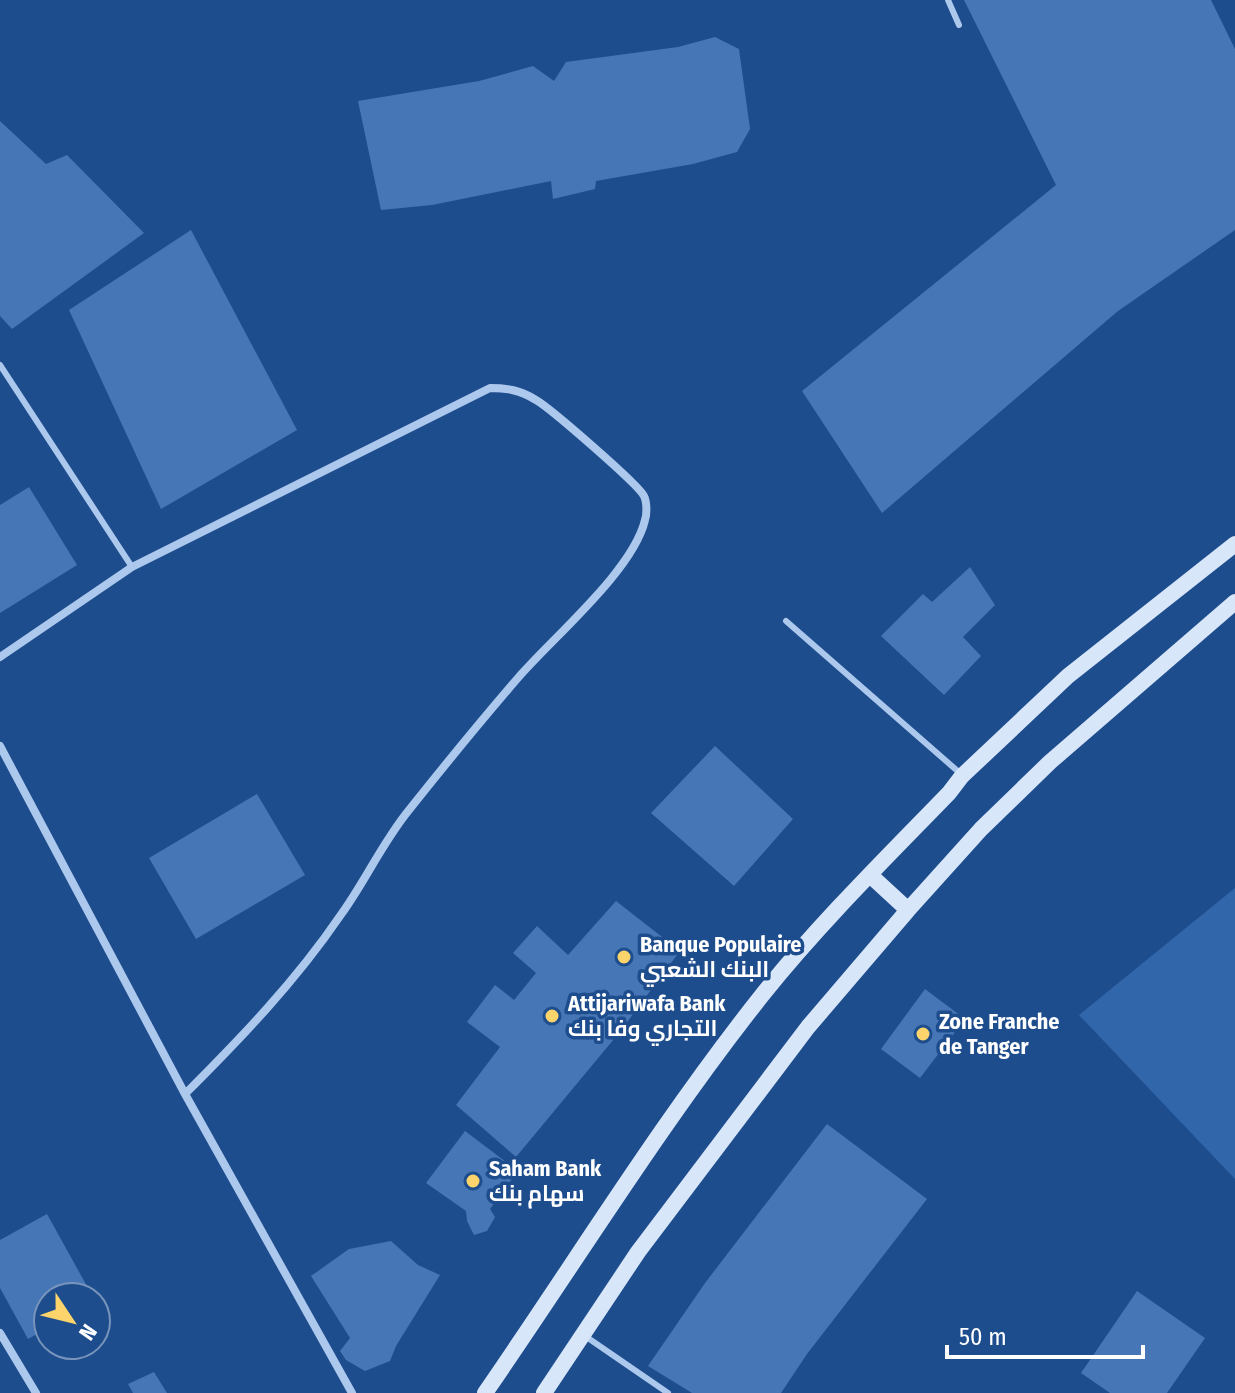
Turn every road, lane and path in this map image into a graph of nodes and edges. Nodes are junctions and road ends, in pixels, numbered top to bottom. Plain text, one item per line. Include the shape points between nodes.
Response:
1 (948, 0) edge
2 (959, 25) dead end
3 (0, 365) edge
4 (1235, 544) edge
5 (132, 567) junction
6 (1235, 602) edge
7 (786, 621) dead end
8 (0, 657) edge
9 (0, 746) edge
10 (962, 776) junction
11 (870, 875) junction
12 (908, 910) junction
13 (185, 1094) junction
14 (0, 1333) edge
15 (582, 1334) junction
16 (36, 1393) edge
17 (352, 1393) edge
18 (485, 1393) edge
19 (544, 1393) edge
20 (668, 1393) edge

1 - 2 lane
3 - 5 lane
4 - 10 street via 1068,676
5 - 8 street
5 - 13 street via 490,388 511,388 537,400 644,496 647,516 640,537 594,598 519,677 407,812 302,970
6 - 12 street via 1050,762
7 - 10 lane
9 - 13 street
10 - 11 street
11 - 12 street
11 - 18 street via 763,994 625,1183
12 - 15 street via 808,1027
13 - 17 street
14 - 16 street
15 - 19 street
15 - 20 lane

